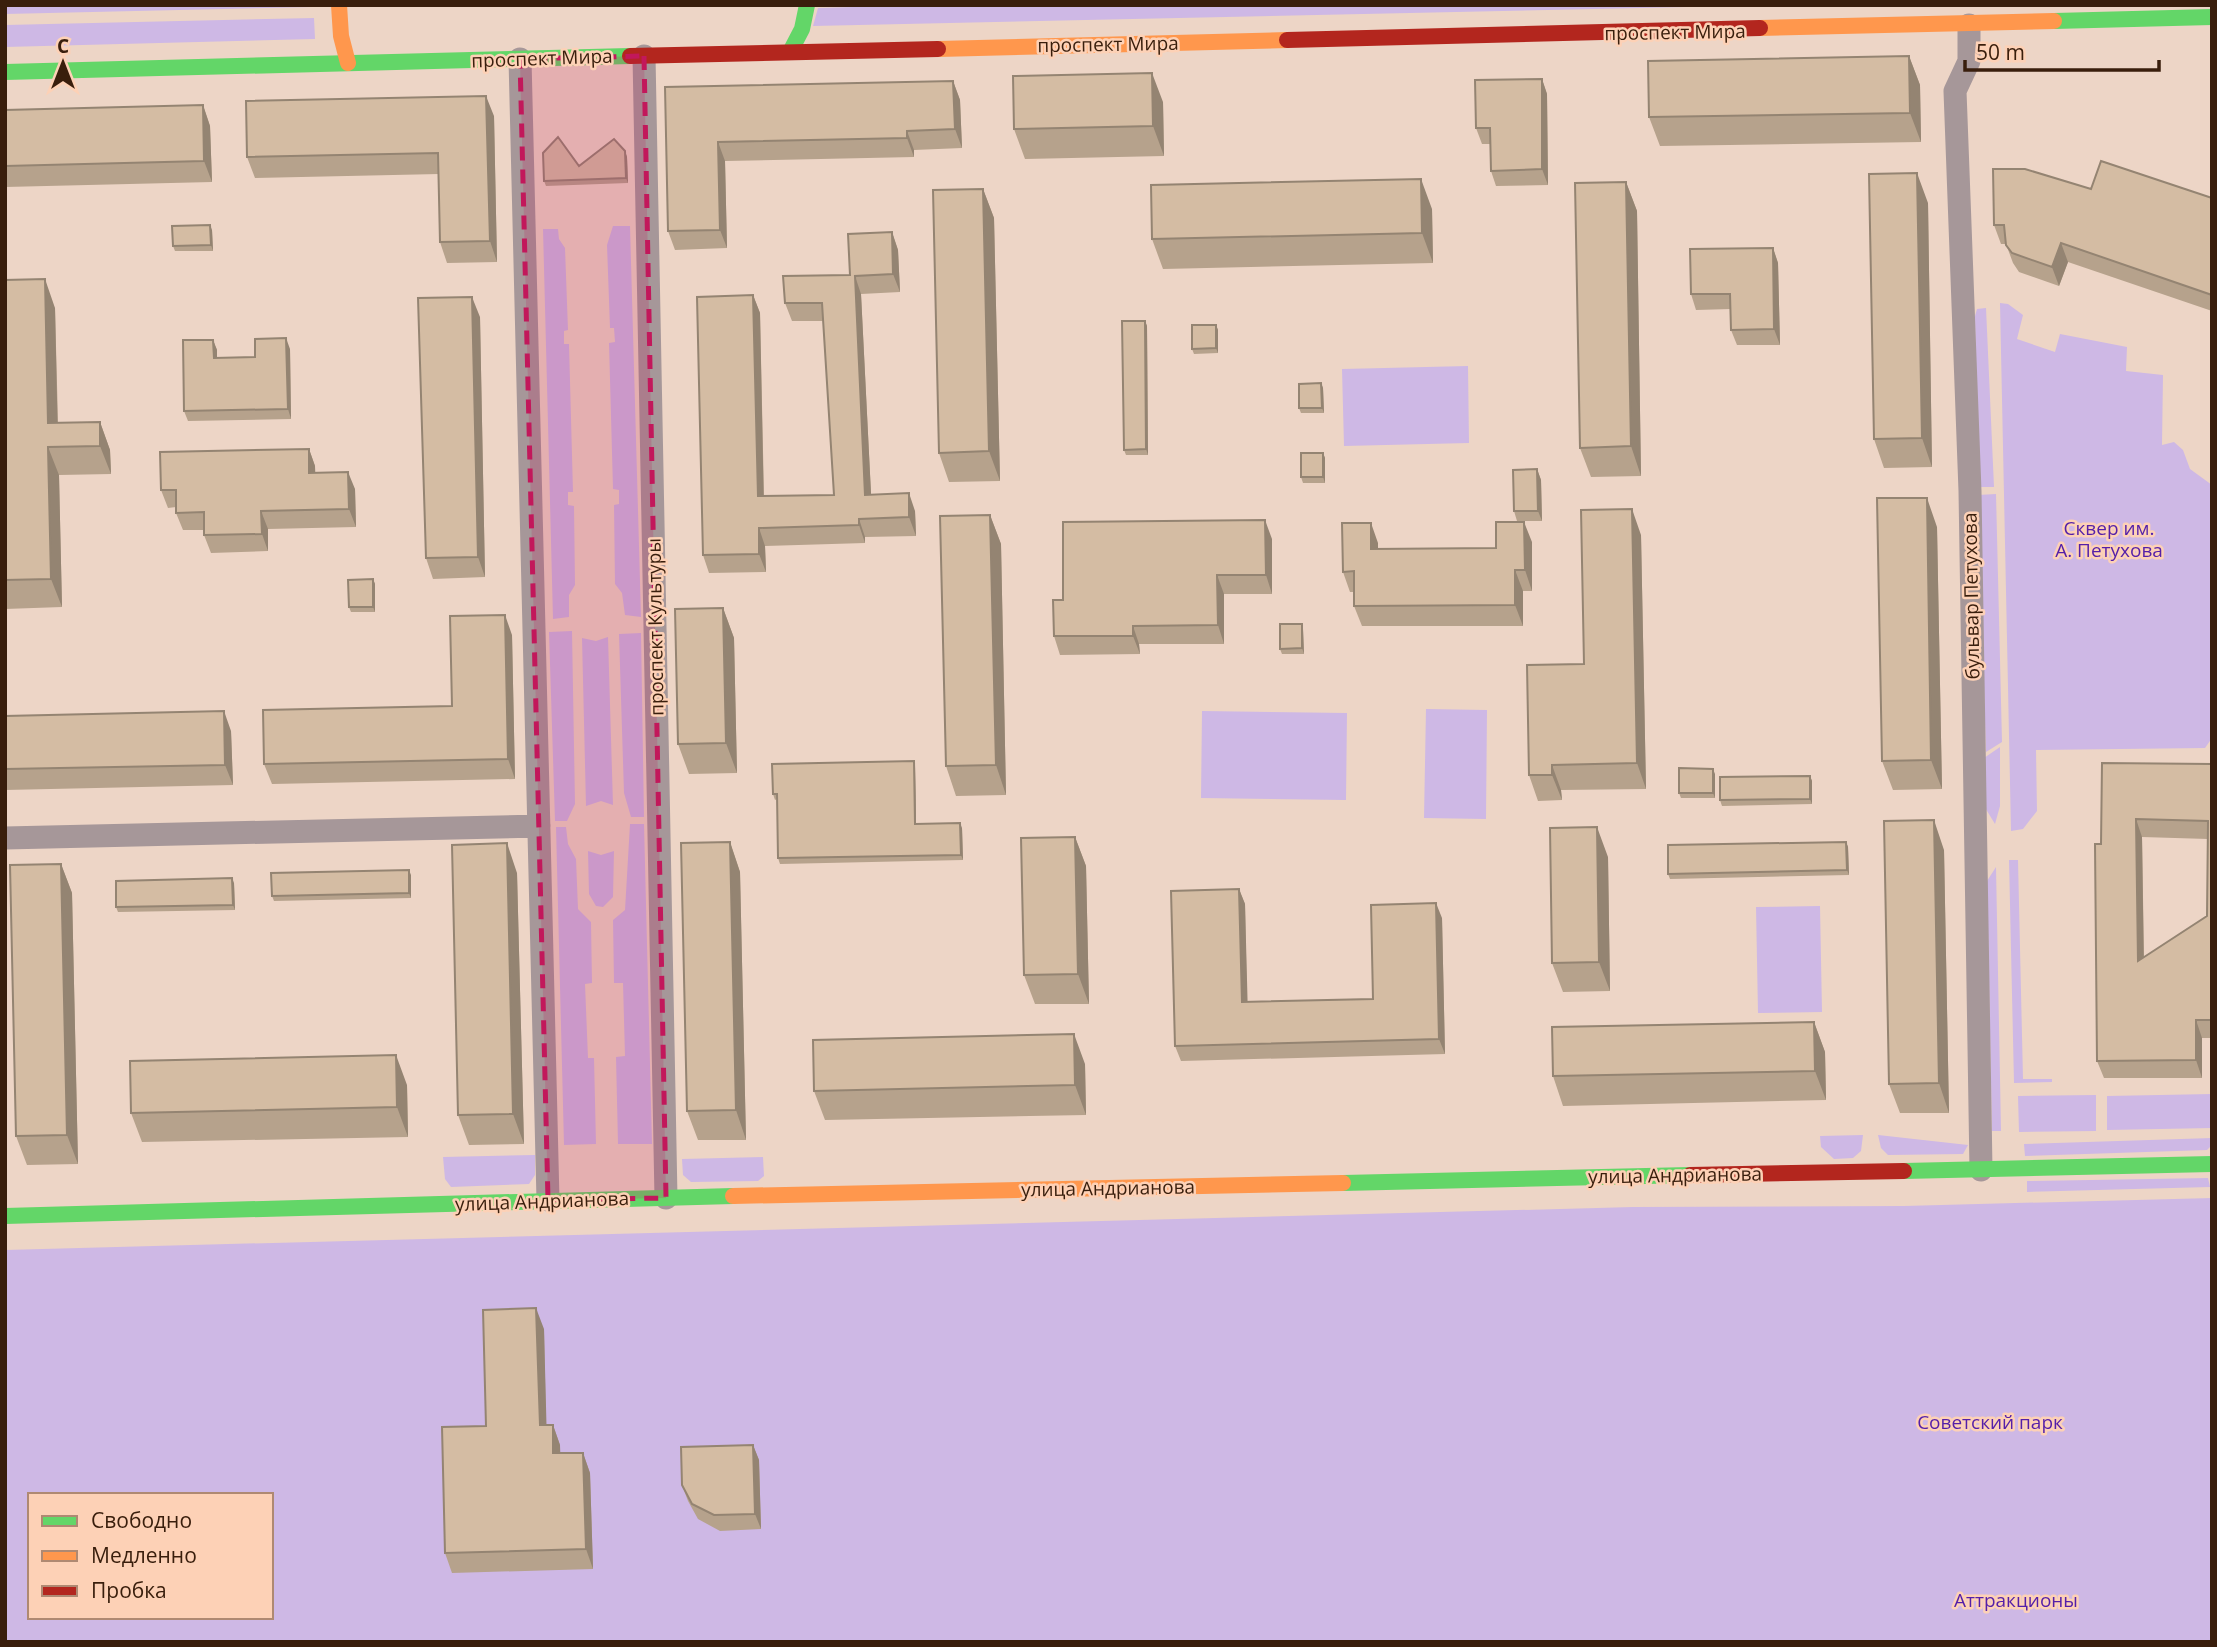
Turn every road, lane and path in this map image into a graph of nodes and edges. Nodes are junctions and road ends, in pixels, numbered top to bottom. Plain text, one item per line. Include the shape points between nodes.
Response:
1 (339, 5) edge
2 (807, 5) edge
3 (2212, 17) edge
4 (1969, 25) junction
5 (790, 52) junction
6 (644, 55) junction
7 (520, 59) junction
8 (348, 63) junction
9 (5, 72) edge
10 (539, 826) junction
11 (5, 838) edge
12 (2212, 1164) edge
13 (1981, 1170) junction
14 (666, 1198) junction
15 (548, 1200) junction
16 (5, 1216) edge

1 - 8 main road
2 - 5 main road
3 - 4 main road, проспект Мира
4 - 5 main road, проспект Мира
4 - 13 street, бульвар Петухова via 1969,61 1955,91 1970,491
5 - 6 main road, проспект Мира
6 - 7 main road, проспект Мира
6 - 14 street, проспект Культуры
7 - 8 main road, проспект Мира
7 - 10 street
8 - 9 main road, проспект Мира
10 - 11 street
10 - 15 street
12 - 13 main road, улица Андрианова
13 - 14 main road, улица Андрианова
14 - 15 main road, улица Андрианова
15 - 16 main road, улица Андрианова

